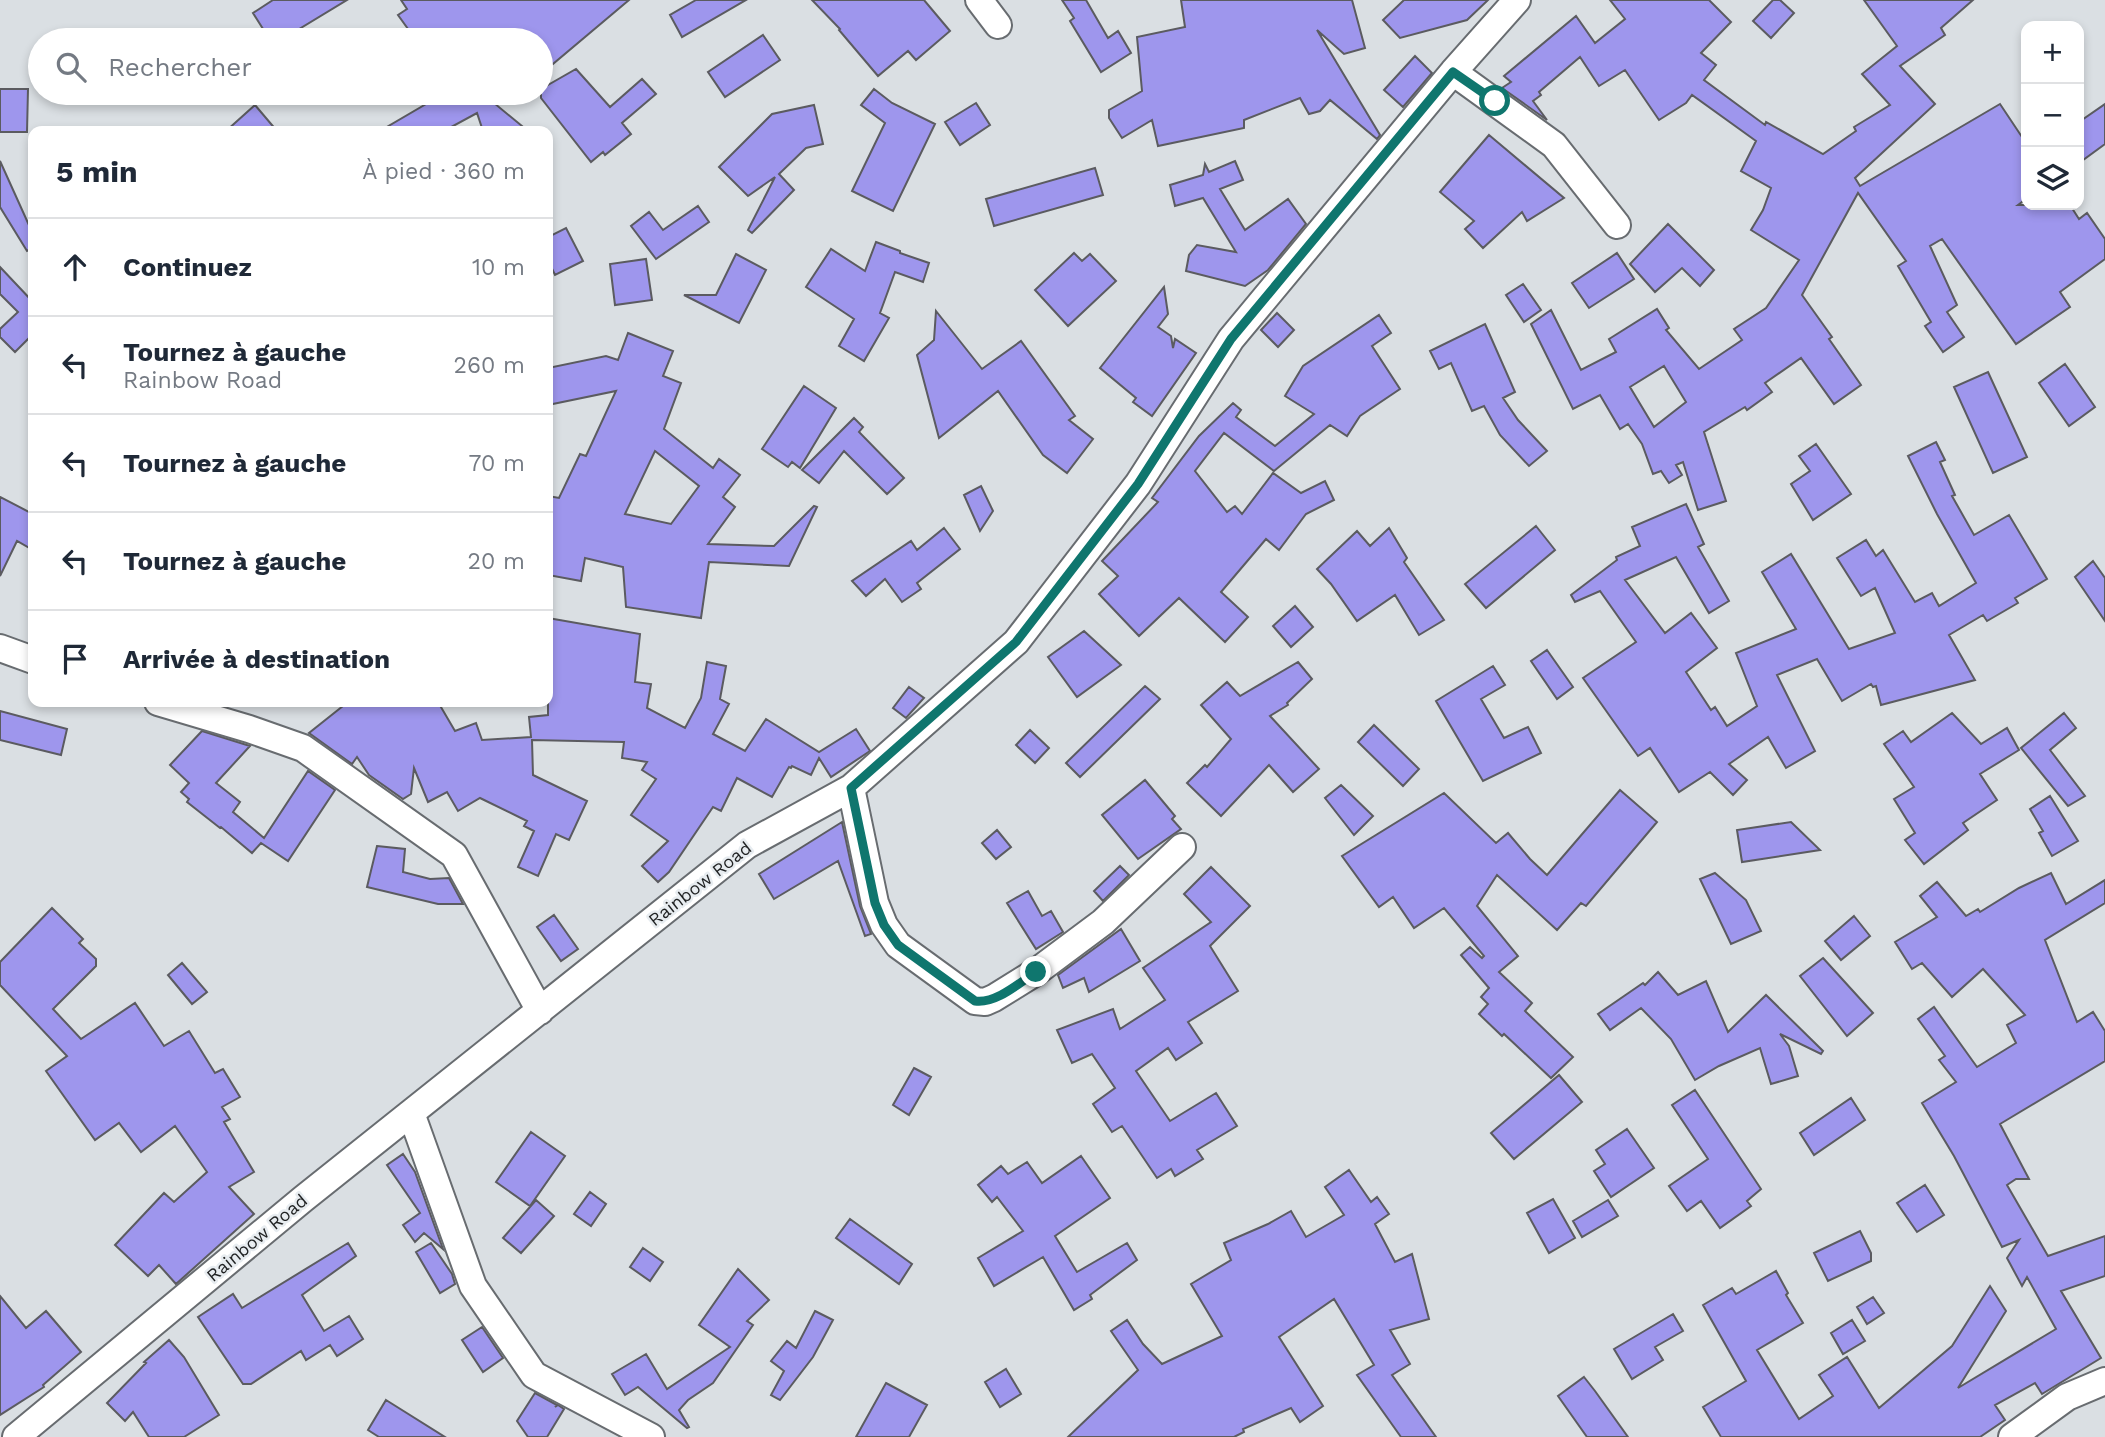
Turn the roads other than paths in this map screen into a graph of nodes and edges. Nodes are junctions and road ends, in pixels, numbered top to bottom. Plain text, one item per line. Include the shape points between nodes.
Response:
1 (979, 0) edge
2 (1517, 0) edge
3 (998, 25) dead end
4 (1453, 72) junction
5 (1617, 225) dead end
6 (0, 648) edge
7 (28, 658) edge
8 (175, 707) edge
9 (851, 788) junction
10 (1182, 847) dead end
11 (540, 1011) junction
12 (411, 1113) junction
13 (2105, 1381) edge
14 (16, 1437) edge
15 (651, 1437) edge
16 (2012, 1437) edge

1 - 3 street
2 - 4 street, Rainbow Road
4 - 5 street via 1554,145
4 - 9 street, Rainbow Road via 1231,339 1138,484 1016,642
6 - 7 street
8 - 11 street via 303,748 454,855
9 - 10 street via 875,903 884,925 898,945 975,1001 985,1002 1036,972 1103,922
9 - 11 street, Rainbow Road via 747,845
11 - 12 street, Rainbow Road
12 - 14 street, Rainbow Road
12 - 15 street via 472,1286 534,1375
13 - 16 street via 2067,1397

